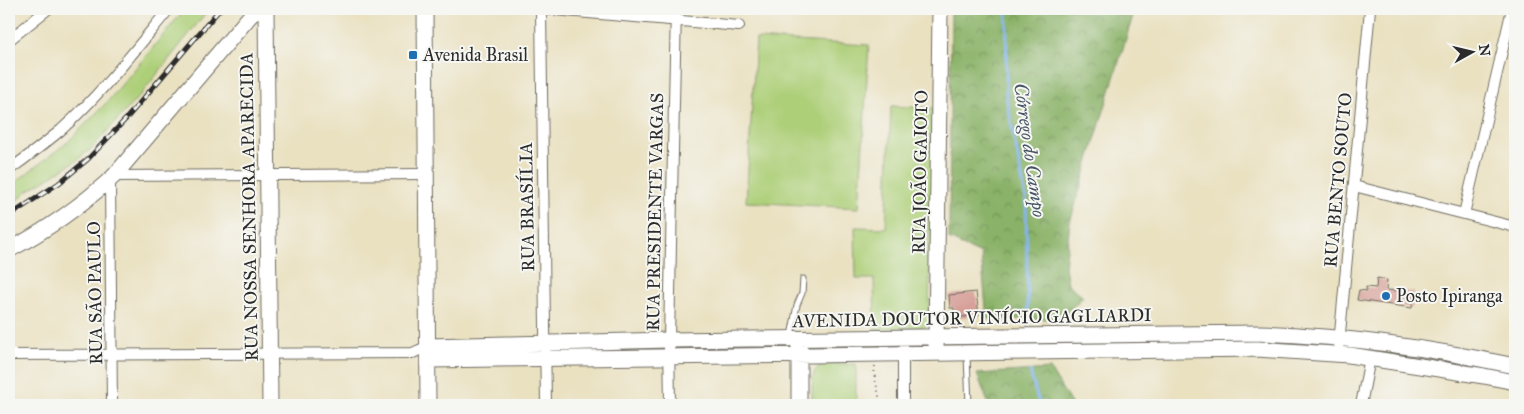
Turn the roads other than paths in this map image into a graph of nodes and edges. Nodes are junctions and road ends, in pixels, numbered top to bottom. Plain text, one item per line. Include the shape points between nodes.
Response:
1 (48, 9) edge
2 (169, 9) edge
3 (256, 9) edge
4 (266, 9) edge
5 (425, 9) edge
6 (541, 9) edge
7 (676, 9) edge
8 (940, 9) edge
9 (1370, 9) edge
10 (1513, 9) edge
11 (642, 13) edge
12 (675, 20) junction
13 (242, 26) junction
14 (739, 26) dead end
15 (9, 40) edge
16 (266, 46) junction
17 (9, 170) edge
18 (426, 174) junction
19 (268, 175) junction
20 (112, 178) junction
21 (1354, 186) junction
22 (1464, 214) junction
23 (1515, 227) edge
24 (9, 250) edge
25 (803, 279) dead end
26 (1157, 334) junction
27 (911, 337) junction
28 (937, 337) junction
29 (1340, 337) junction
30 (794, 339) junction
31 (669, 340) junction
32 (545, 343) junction
33 (1157, 350) junction
34 (270, 353) junction
35 (428, 353) junction
36 (927, 353) junction
37 (967, 353) junction
38 (112, 354) junction
39 (903, 354) junction
40 (1338, 354) junction
41 (9, 355) edge
42 (799, 355) junction
43 (669, 357) junction
44 (1370, 358) junction
45 (545, 359) junction
46 (1515, 366) edge
47 (1515, 382) edge
48 (112, 405) edge
49 (270, 405) edge
50 (428, 405) edge
51 (546, 405) edge
52 (670, 405) edge
53 (799, 405) edge
54 (903, 405) edge
55 (969, 405) edge
56 (1361, 405) edge

1 - 15 street
2 - 17 street via 117,72 68,122
3 - 13 street
4 - 16 street, RUA NOSSA SENHORA APARECIDA
5 - 18 street
6 - 11 street
6 - 32 street, RUA BRASÍLIA
7 - 12 street, RUA PRESIDENTE VARGAS
8 - 28 street, RUA JOÃO GAIOTO
9 - 21 street, RUA BENTO SOUTO
10 - 22 street
11 - 12 street
12 - 14 street
12 - 31 street, RUA PRESIDENTE VARGAS
13 - 16 street via 258,33
13 - 20 street
16 - 19 street, RUA NOSSA SENHORA APARECIDA
18 - 19 street
18 - 35 street
19 - 20 street
19 - 34 street, RUA NOSSA SENHORA APARECIDA
20 - 24 street via 49,227
20 - 38 street, RUA SÃO PAULO
21 - 22 street
21 - 29 street, RUA BENTO SOUTO
22 - 23 street
25 - 30 lane
26 - 28 street, AVENIDA DOUTOR VINÍCIO GAGLIARDI
26 - 29 street, AVENIDA DOUTOR VINÍCIO GAGLIARDI via 1259,333
26 - 33 street
27 - 28 street, AVENIDA DOUTOR VINÍCIO GAGLIARDI
27 - 30 street, AVENIDA DOUTOR VINÍCIO GAGLIARDI
27 - 39 street via 902,347
28 - 36 street
29 - 40 street, RUA BENTO SOUTO
29 - 46 street, AVENIDA DOUTOR VINÍCIO GAGLIARDI
30 - 31 street, AVENIDA DOUTOR VINÍCIO GAGLIARDI
30 - 42 street
31 - 32 street, AVENIDA DOUTOR VINÍCIO GAGLIARDI
31 - 43 street, RUA PRESIDENTE VARGAS
32 - 35 street, AVENIDA DOUTOR VINÍCIO GAGLIARDI
32 - 45 street, RUA BRASÍLIA
33 - 37 street, AVENIDA DOUTOR VINÍCIO GAGLIARDI
33 - 40 street, AVENIDA DOUTOR VINÍCIO GAGLIARDI via 1257,348
34 - 35 street
34 - 38 street
34 - 49 street, RUA NOSSA SENHORA APARECIDA
35 - 45 street, AVENIDA DOUTOR VINÍCIO GAGLIARDI
35 - 50 street
36 - 37 street, AVENIDA DOUTOR VINÍCIO GAGLIARDI
36 - 39 street, AVENIDA DOUTOR VINÍCIO GAGLIARDI
37 - 55 lane
38 - 41 street
38 - 48 street, RUA SÃO PAULO
39 - 42 street, AVENIDA DOUTOR VINÍCIO GAGLIARDI
39 - 54 street
40 - 44 street, AVENIDA DOUTOR VINÍCIO GAGLIARDI
42 - 43 street, AVENIDA DOUTOR VINÍCIO GAGLIARDI
42 - 53 street
43 - 45 street, AVENIDA DOUTOR VINÍCIO GAGLIARDI
43 - 52 street, RUA PRESIDENTE VARGAS
44 - 47 street, AVENIDA DOUTOR VINÍCIO GAGLIARDI
44 - 56 street
45 - 51 street, RUA BRASÍLIA

